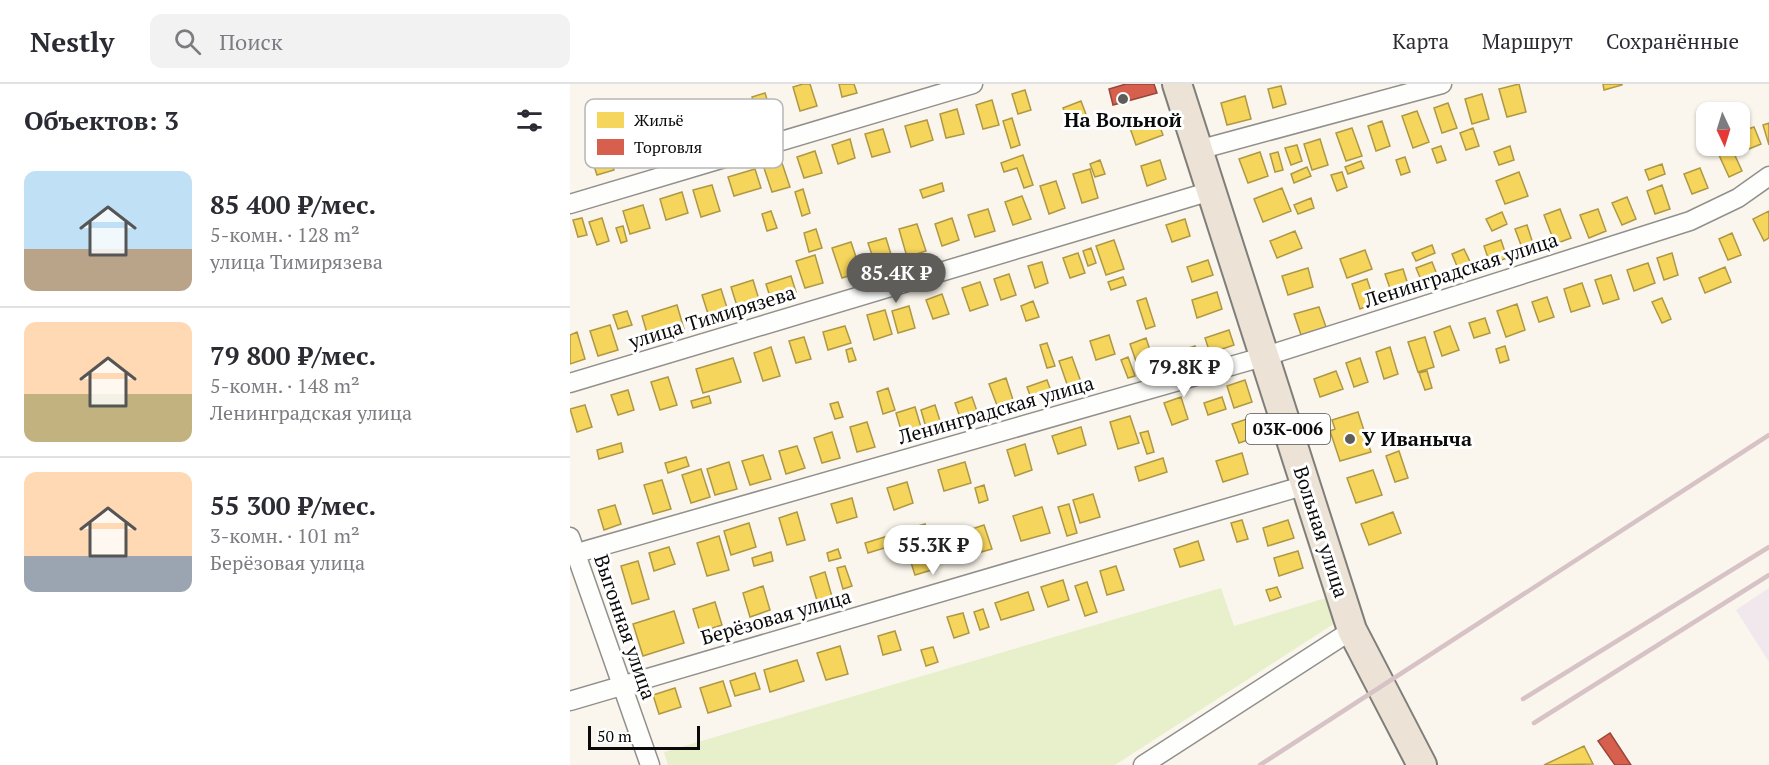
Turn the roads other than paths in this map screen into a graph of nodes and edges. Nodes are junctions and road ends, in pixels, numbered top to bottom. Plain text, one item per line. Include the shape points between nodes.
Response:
1 (973, 84) edge
2 (1177, 84) edge
3 (1442, 84) edge
4 (783, 141) edge
5 (1198, 150) junction
6 (691, 168) edge
7 (1769, 176) edge
8 (1211, 191) junction
9 (570, 204) edge
10 (1266, 356) junction
11 (570, 383) edge
12 (1306, 485) junction
13 (572, 548) edge
14 (1352, 630) junction
15 (621, 686) junction
16 (570, 701) edge
17 (650, 765) edge
18 (1143, 765) edge
19 (1422, 765) edge

1 - 4 street
2 - 5 main road, Вольная улица / 03К-006
3 - 5 street
5 - 8 main road, Вольная улица / 03К-006
6 - 9 street
7 - 10 street, Ленинградская улица via 1738,198 1690,221
8 - 10 main road, Вольная улица / 03К-006
8 - 11 street, улица Тимирязева
10 - 12 main road, Вольная улица / 03К-006
10 - 13 street, Ленинградская улица
12 - 14 main road, Вольная улица / 03К-006
12 - 15 street, Берёзовая улица
13 - 15 street, Выгонная улица
14 - 18 street
14 - 19 main road, Вольная улица / 03К-006
15 - 16 street, Берёзовая улица
15 - 17 street, Выгонная улица

